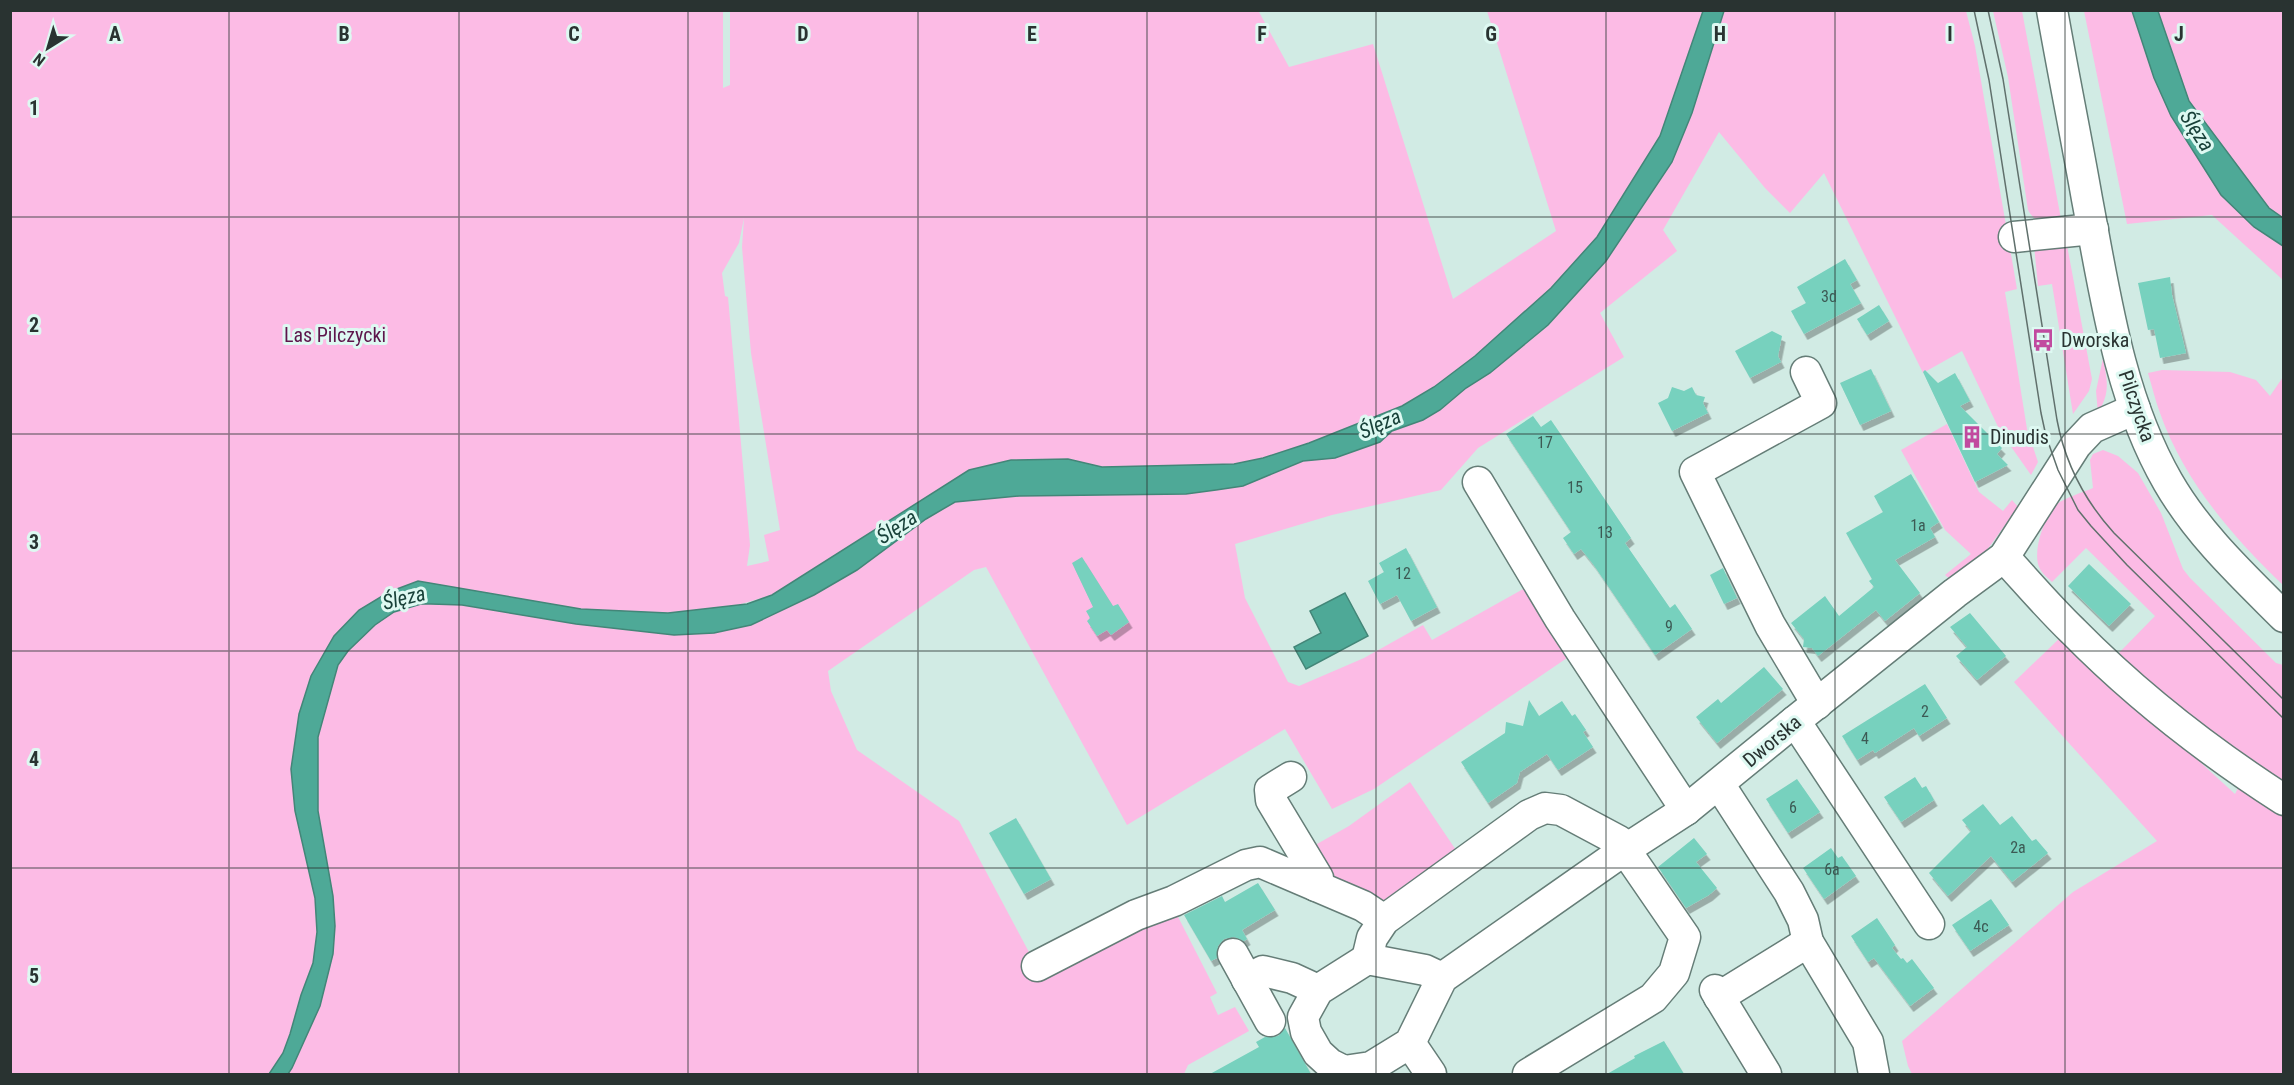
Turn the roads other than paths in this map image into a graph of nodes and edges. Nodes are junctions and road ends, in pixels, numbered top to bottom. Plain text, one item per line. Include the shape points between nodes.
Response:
1 (2052, 10) edge
2 (2093, 229) junction
3 (2014, 237) dead end
4 (1806, 372) dead end
5 (2135, 409) junction
6 (1478, 482) dead end
7 (2004, 557) junction
8 (2283, 617) edge
9 (1806, 712) junction
10 (1291, 777) dead end
11 (1719, 784) junction
12 (2283, 800) edge
13 (1686, 810) junction
14 (1626, 849) junction
15 (1316, 886) junction
16 (1384, 920) junction
17 (1929, 924) dead end
18 (1808, 942) junction
19 (1233, 954) dead end
20 (1367, 959) junction
21 (1036, 966) dead end
22 (1442, 978) junction
23 (1247, 980) junction
24 (1318, 990) junction
25 (1270, 1021) dead end
26 (1410, 1043) junction
27 (1372, 1071) edge
28 (1431, 1074) edge
29 (1528, 1074) edge
30 (1766, 1074) edge
31 (1874, 1074) edge

1 - 2 street, Pilczycka
2 - 3 street
2 - 5 street, Pilczycka
4 - 9 street via 1821,404 1695,472 1770,625
5 - 7 street, Dworska via 2092,428 2076,445
5 - 8 street, Pilczycka via 2179,501 2207,537
6 - 13 street via 1560,619
7 - 9 street, Dworska
7 - 12 street via 2071,630 2132,686 2192,737
9 - 11 street, Dworska
9 - 17 street
10 - 15 street via 1270,790 1271,800 1318,878
11 - 13 street, Dworska
11 - 18 street via 1789,892 1803,920
13 - 14 street, Dworska
14 - 16 street via 1619,841 1562,810 1545,808 1529,815
14 - 22 street, Dworska
14 - 29 street via 1685,937 1674,973 1653,998
15 - 16 street via 1363,906
15 - 21 street via 1260,862 1246,865
16 - 20 street via 1372,938
18 - 30 street via 1717,993
18 - 31 street via 1868,1042
19 - 23 street
20 - 22 street via 1425,970
20 - 24 street
22 - 26 street
23 - 24 street via 1263,971
23 - 25 street
24 - 27 street via 1303,1017 1318,1053 1344,1071
26 - 27 street
26 - 28 street

